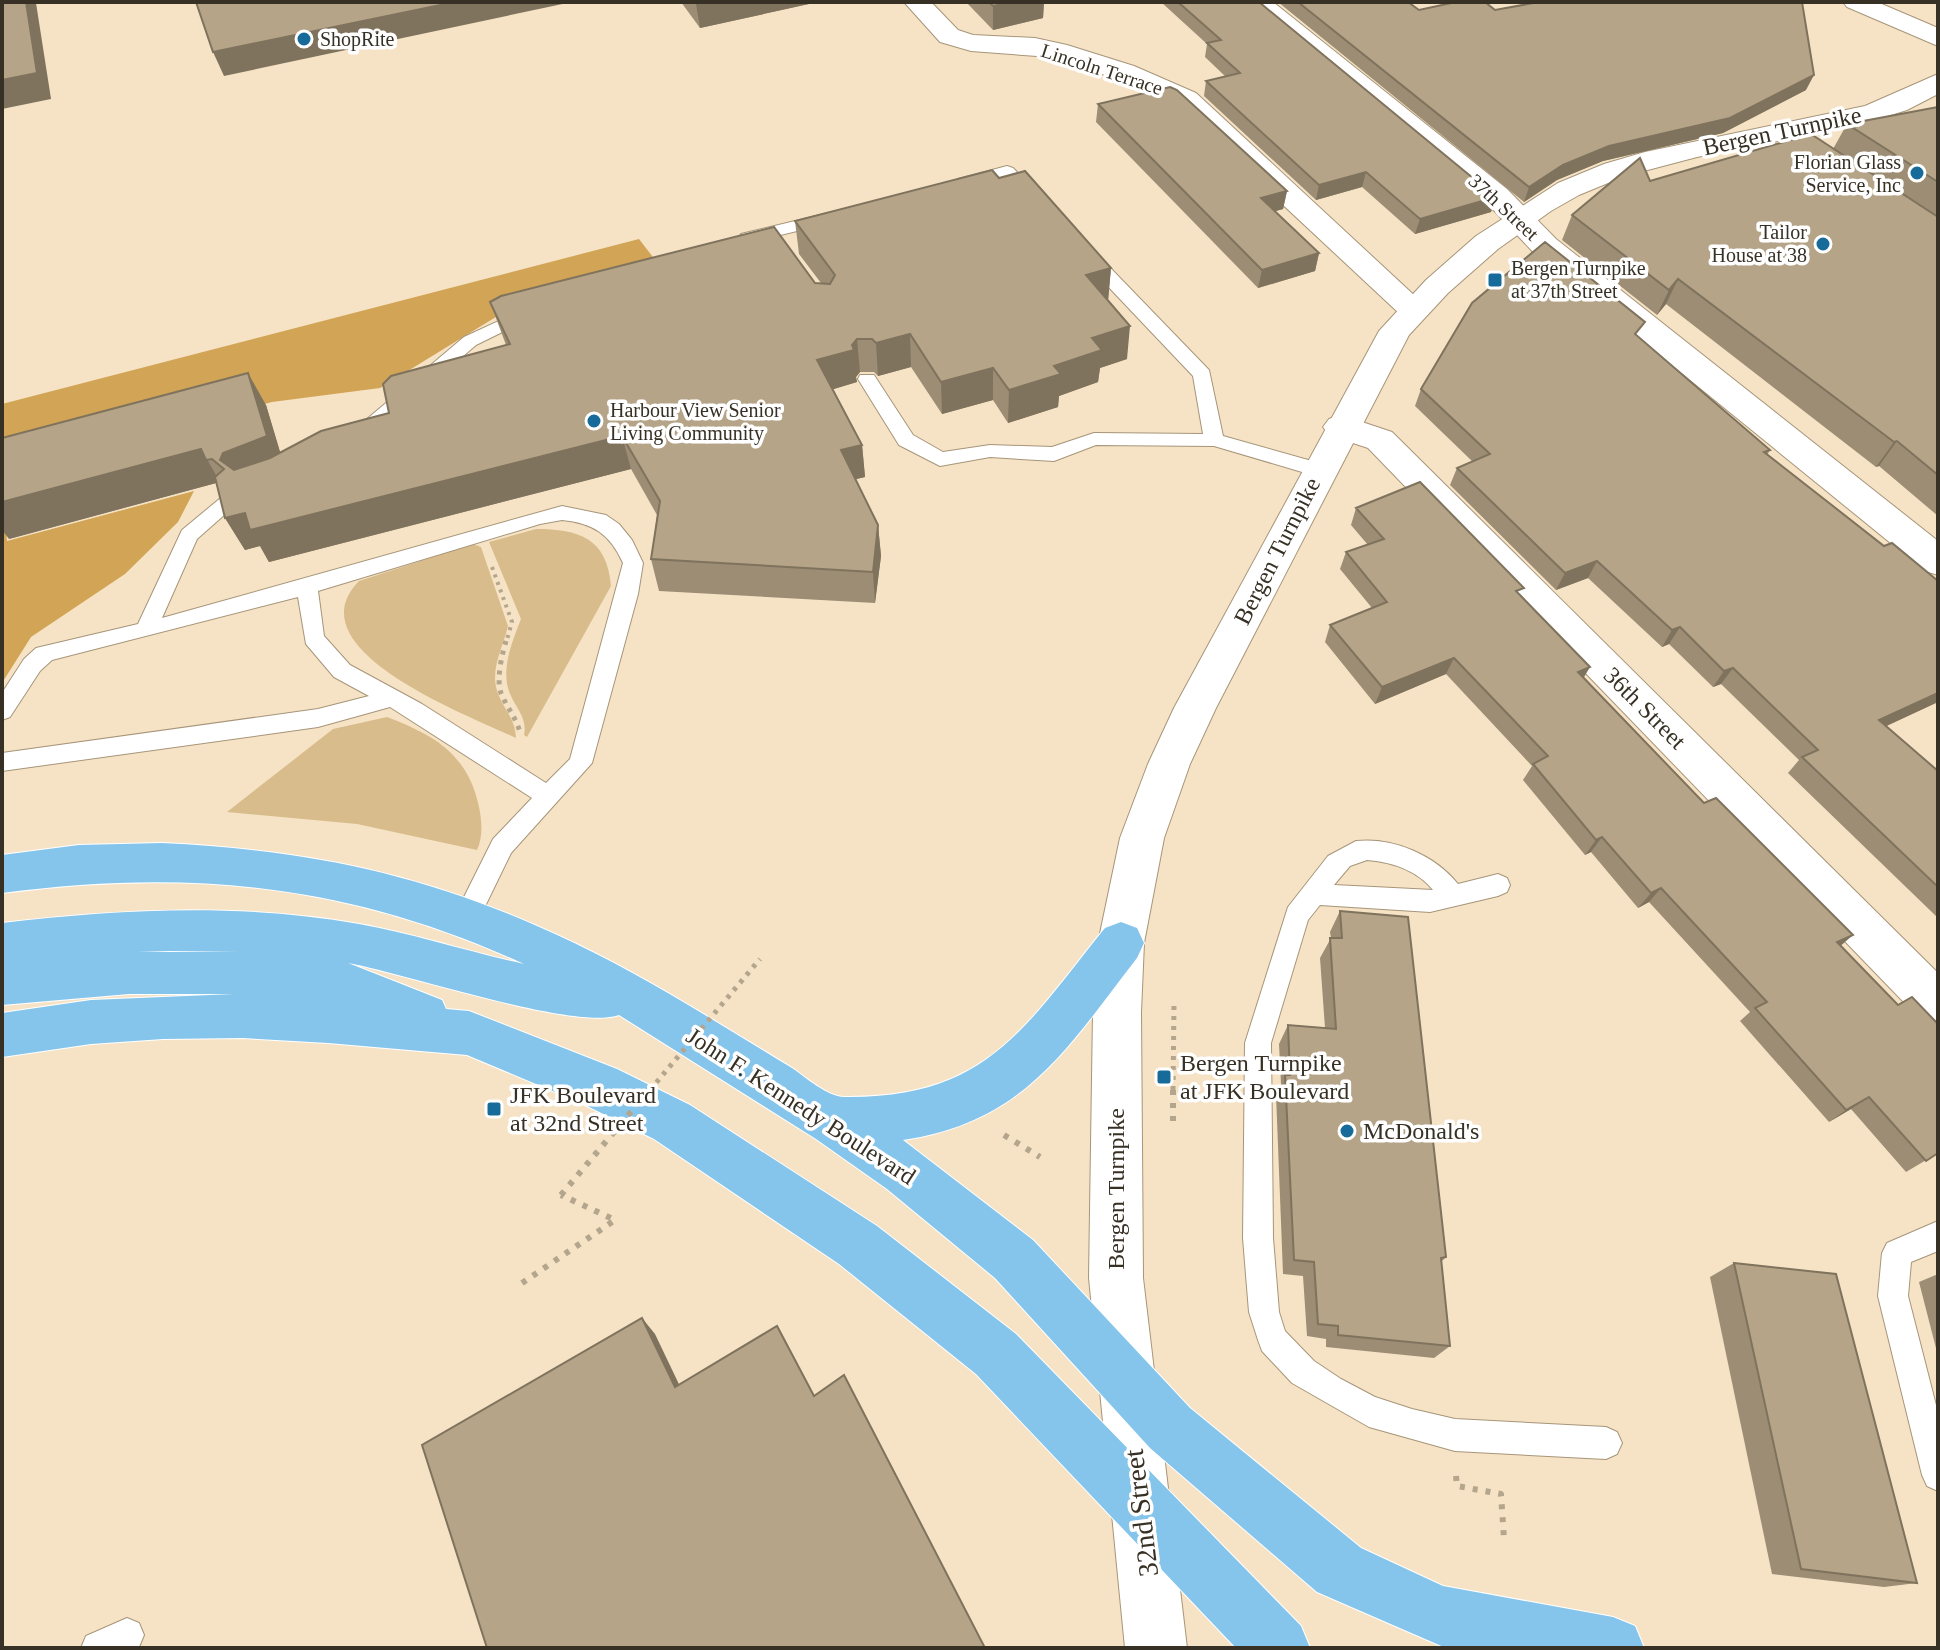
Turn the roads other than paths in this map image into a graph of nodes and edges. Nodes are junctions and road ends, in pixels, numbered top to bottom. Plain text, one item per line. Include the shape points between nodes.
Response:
1 (917, 2) edge
2 (1257, 2) edge
3 (1856, 2) edge
4 (1938, 38) edge
5 (1938, 82) edge
6 (1782, 132) junction
7 (1812, 153) edge
8 (949, 186) edge
9 (846, 214) edge
10 (1051, 216) edge
11 (1519, 218) junction
12 (1072, 238) edge
13 (729, 241) edge
14 (543, 308) edge
15 (1413, 309) junction
16 (867, 379) edge
17 (1341, 427) junction
18 (1214, 440) junction
19 (341, 448) edge
20 (1319, 470) junction
21 (230, 501) edge
22 (1938, 561) edge
23 (307, 587) junction
24 (146, 630) junction
25 (393, 698) junction
26 (2, 711) edge
27 (2, 762) edge
28 (549, 797) junction
29 (2, 874) edge
30 (1498, 885) dead end
31 (1314, 894) junction
32 (1453, 896) junction
33 (467, 917) junction
34 (1121, 943) junction
35 (2, 944) edge
36 (2, 984) edge
37 (644, 1004) junction
38 (1938, 1005) edge
39 (469, 1033) junction
40 (2, 1035) edge
41 (834, 1122) junction
42 (1938, 1236) edge
43 (1125, 1379) junction
44 (1606, 1443) dead end
45 (1938, 1475) edge
46 (1142, 1509) junction
47 (1156, 1648) edge
48 (1279, 1648) edge
49 (1613, 1648) edge

1 - 15 street, Lincoln Terrace via 949,36 1058,51 1186,99
2 - 11 street, 37th Street
3 - 4 street
5 - 6 street, Bergen Turnpike via 1891,106
6 - 7 street
6 - 11 street, Bergen Turnpike via 1609,172
8 - 10 lane via 1007,171
9 - 13 lane via 777,240
11 - 15 street, Bergen Turnpike
11 - 22 street, 37th Street via 1545,246
12 - 18 lane via 1202,374
14 - 19 lane via 470,341
15 - 17 street, Bergen Turnpike
16 - 18 lane via 906,440 940,459 990,451 1054,454 1094,439
17 - 20 street, Bergen Turnpike
17 - 38 street, 36th Street via 1380,440
18 - 20 lane
20 - 34 street, Bergen Turnpike via 1169,764 1142,838
21 - 24 lane via 189,535
23 - 24 lane
23 - 25 lane via 314,638 342,671
23 - 28 lane via 539,517 582,515 612,529 633,563 627,594 580,763
24 - 26 lane via 44,654
25 - 27 lane via 318,718
25 - 28 lane
28 - 33 lane via 502,846
29 - 33 main road, John F. Kennedy Boulevard via 79,864 244,866 318,876
30 - 32 lane
31 - 32 lane via 1430,901
31 - 32 lane via 1338,863 1361,851 1393,854 1433,873
31 - 44 lane via 1297,915 1258,1043 1258,1238 1266,1323 1273,1340 1303,1372 1369,1411 1455,1435
33 - 37 main road, John F. Kennedy Boulevard
34 - 41 main road via 1037,1046 1000,1081 956,1104 901,1117
34 - 43 street, Bergen Turnpike via 1116,1278
35 - 37 main road via 149,930 294,935 435,959 512,983
36 - 39 main road via 129,973 269,973 341,982
37 - 41 main road, John F. Kennedy Boulevard
39 - 40 main road via 243,1016 91,1022
39 - 46 main road via 672,1122 858,1245 996,1354
41 - 43 main road, John F. Kennedy Boulevard via 905,1171 1014,1259
42 - 45 lane via 1897,1253 1893,1296
43 - 46 street, 32nd Street
43 - 49 main road, John F. Kennedy Boulevard via 1170,1428 1339,1570 1440,1616
46 - 47 street, 32nd Street
46 - 48 main road

